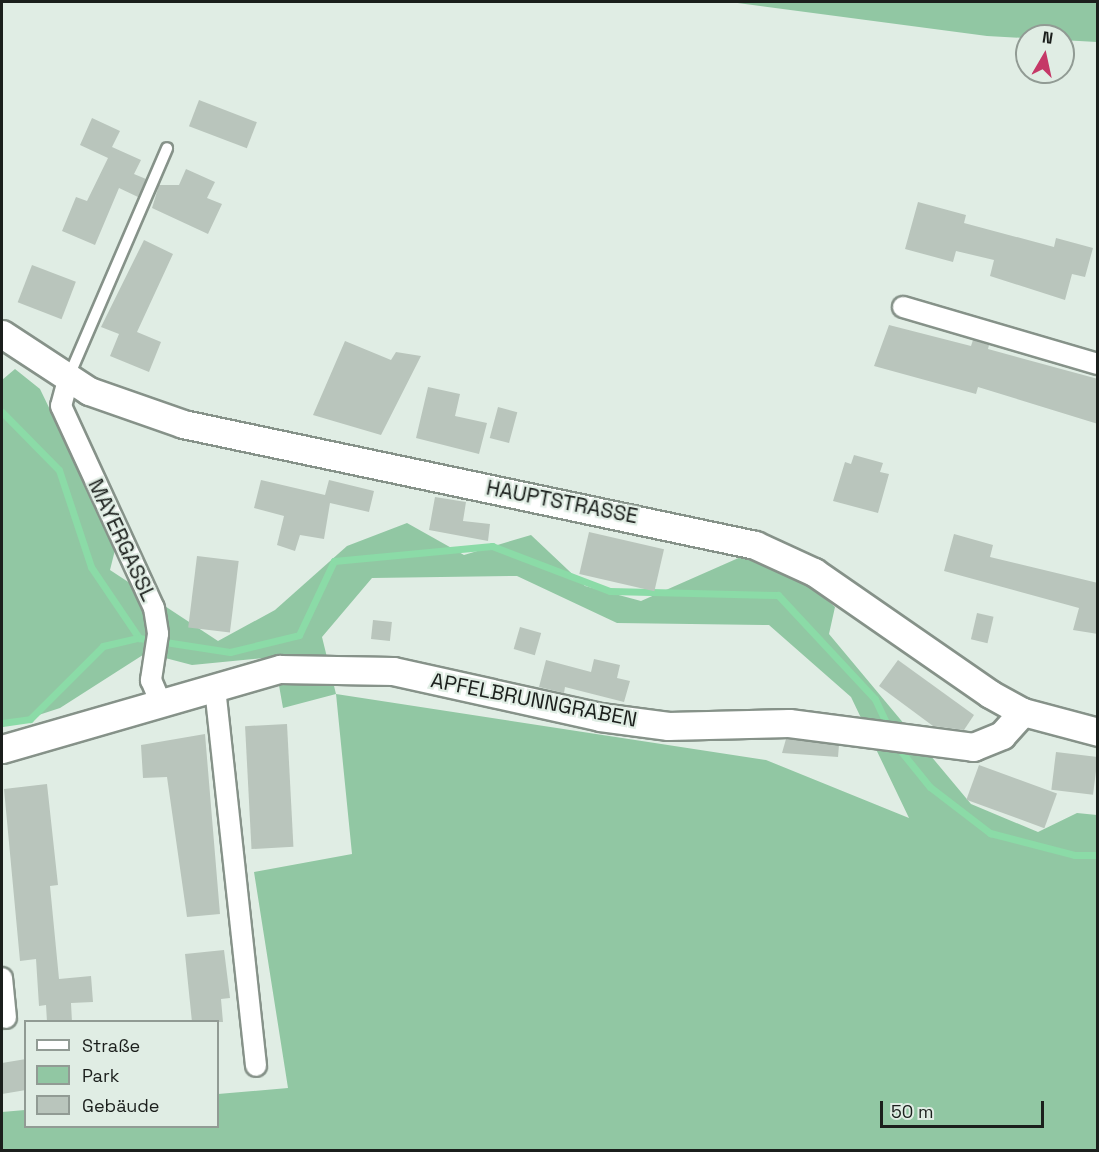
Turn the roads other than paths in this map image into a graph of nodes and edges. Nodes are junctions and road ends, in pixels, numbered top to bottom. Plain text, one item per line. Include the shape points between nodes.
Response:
1 (167, 148) dead end
2 (903, 307) dead end
3 (2, 334) edge
4 (1098, 364) edge
5 (68, 380) junction
6 (215, 688) junction
7 (161, 703) junction
8 (1023, 712) junction
9 (1098, 732) edge
10 (2, 749) edge
11 (2, 978) edge
12 (6, 1018) dead end
13 (256, 1066) dead end

1 - 5 lane
2 - 4 street
3 - 5 main road, HAUPTSTRASSE
5 - 7 street, MAYERGASSL via 61,406 154,608 158,634 153,671
5 - 8 main road, HAUPTSTRASSE via 145,413 220,433 667,522 755,545 814,572 959,675
6 - 7 main road, APFELBRUNNGRABEN
6 - 8 main road, APFELBRUNNGRABEN via 280,669 393,671 600,717 668,726 789,723 973,747 1002,735
6 - 13 street
7 - 10 main road, APFELBRUNNGRABEN
8 - 9 main road, HAUPTSTRASSE
11 - 12 street

